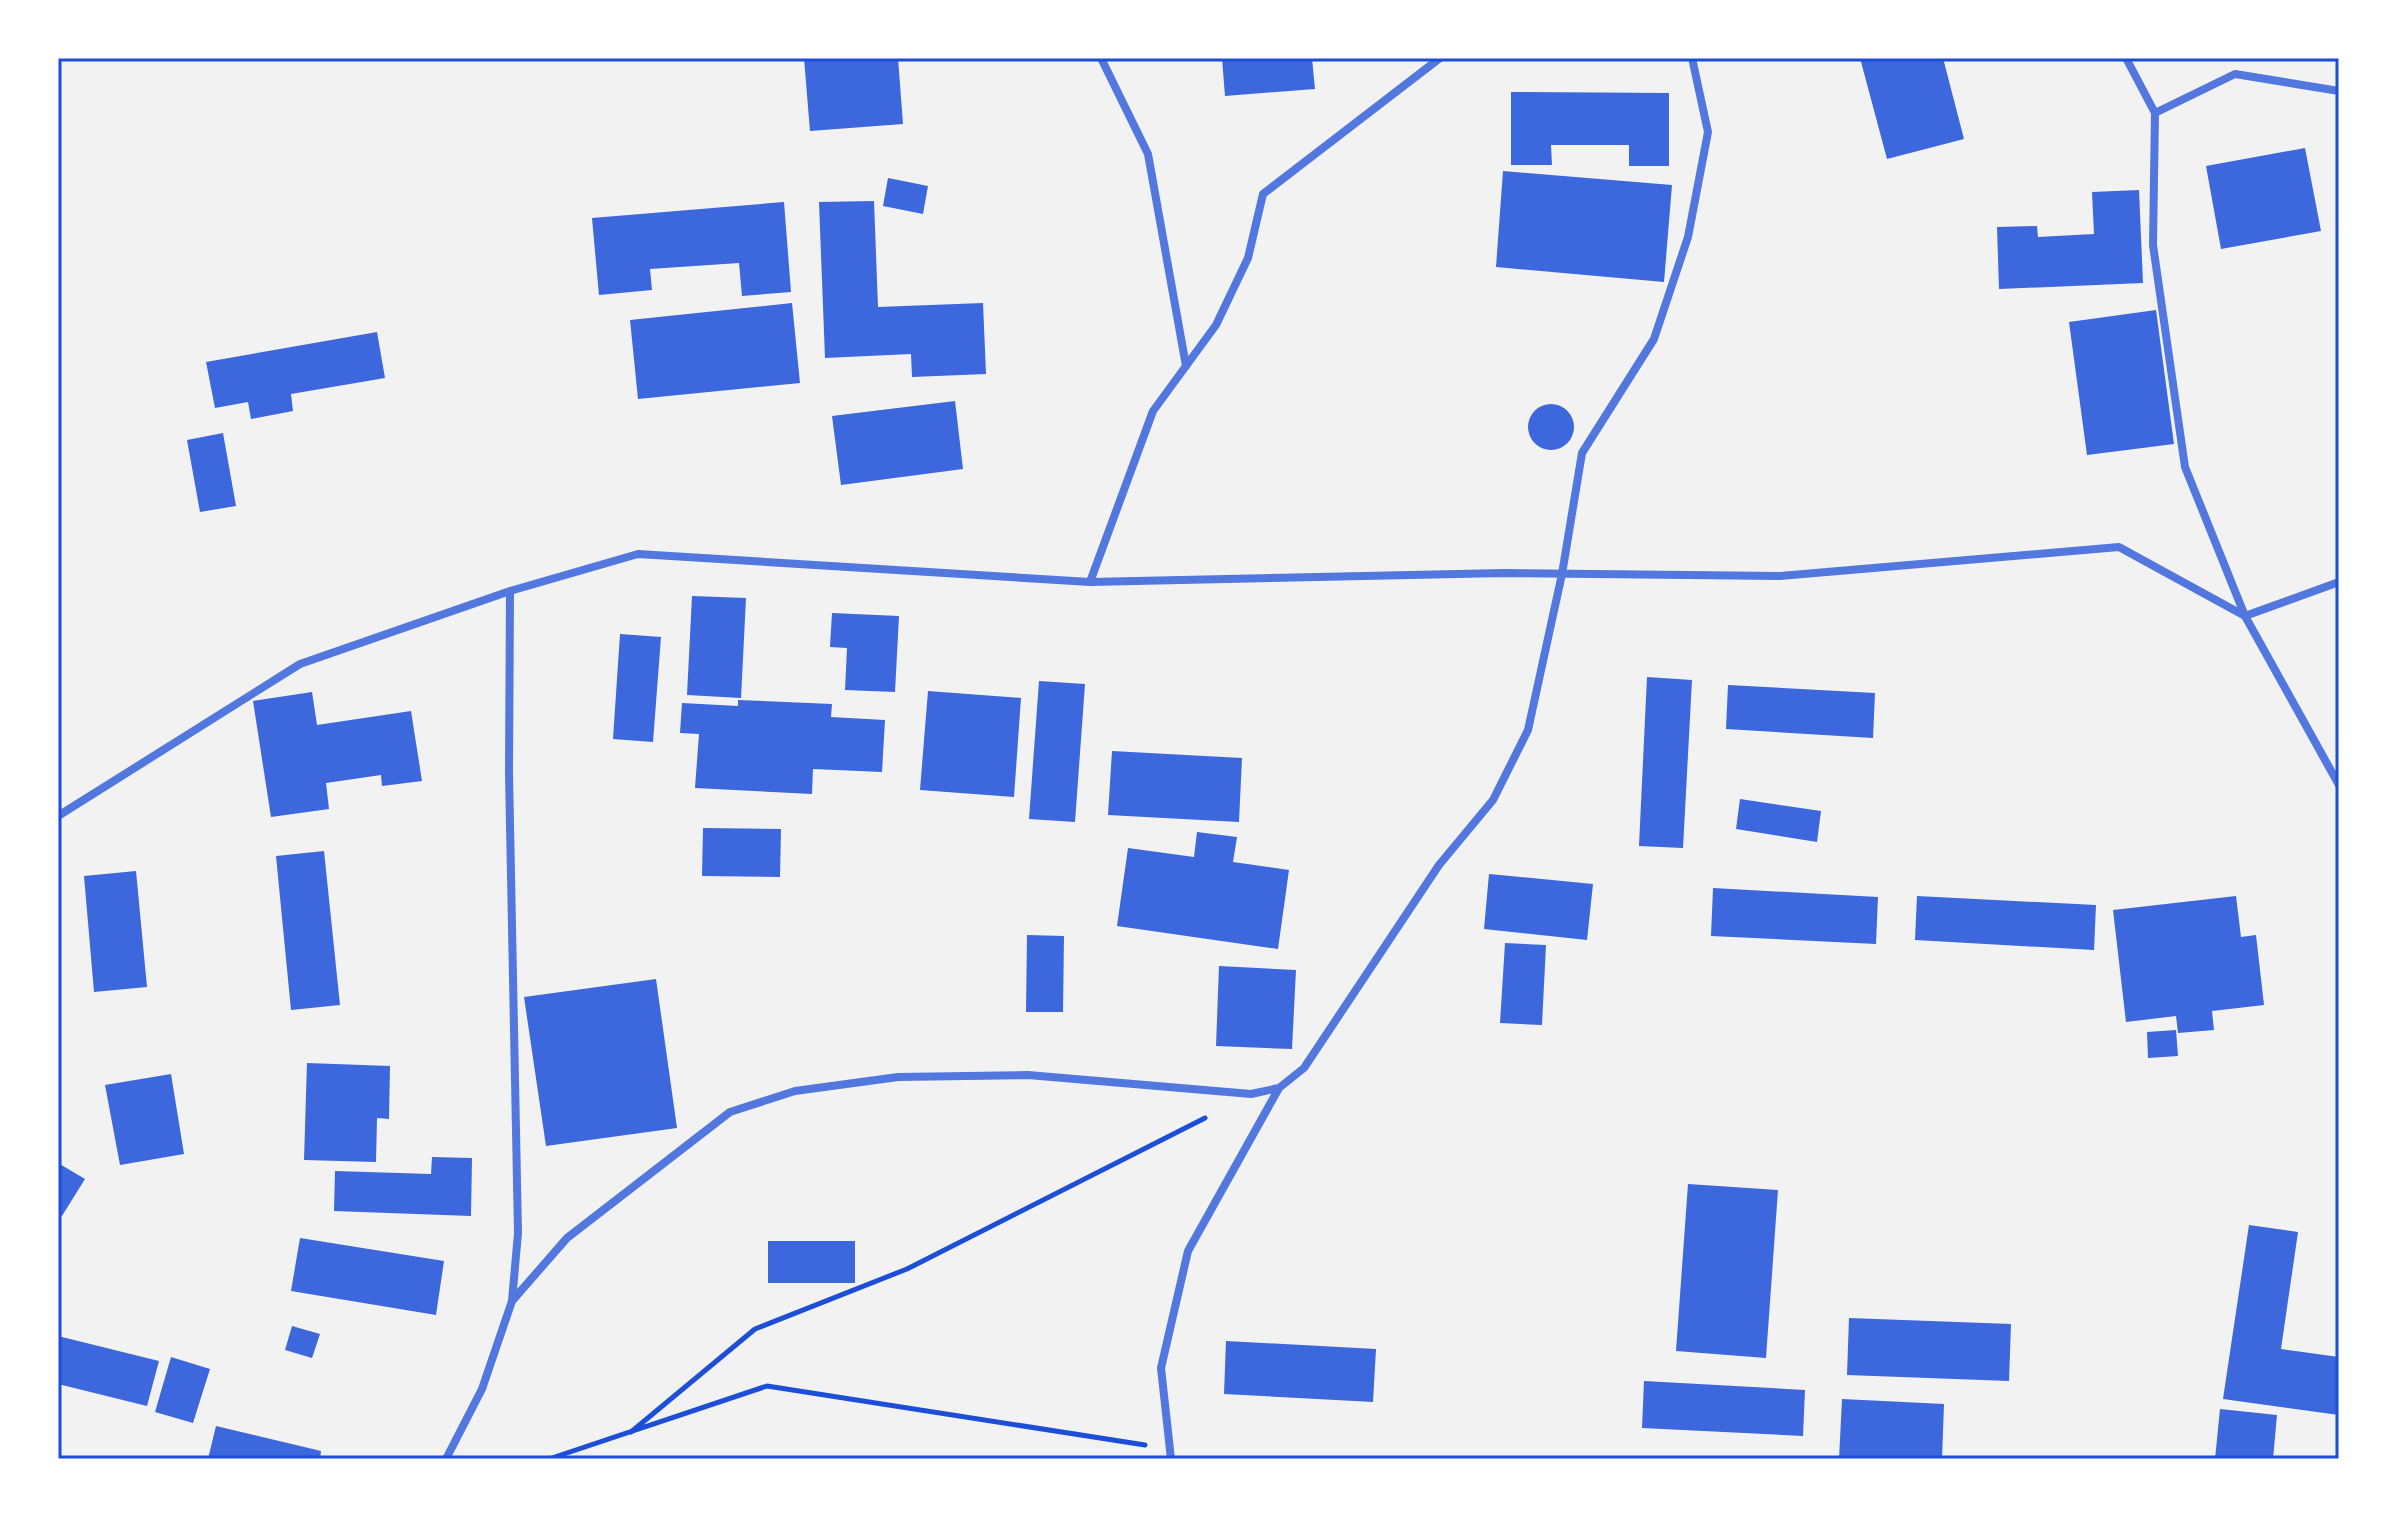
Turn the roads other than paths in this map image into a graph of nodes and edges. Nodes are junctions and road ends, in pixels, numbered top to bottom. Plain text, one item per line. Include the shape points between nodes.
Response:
1 (1101, 58) edge
2 (1440, 58) edge
3 (1692, 58) edge
4 (2126, 58) edge
5 (2339, 91) edge
6 (2155, 113) junction
7 (1186, 366) junction
8 (1562, 574) junction
9 (1090, 582) junction
10 (2339, 582) edge
11 (510, 591) junction
12 (2245, 616) junction
13 (2339, 785) edge
14 (58, 816) edge
15 (1279, 1088) junction
16 (512, 1301) junction
17 (446, 1459) edge
18 (1171, 1459) edge

1 - 7 street via 1148,154
2 - 7 street via 1263,194 1248,258 1216,325
3 - 8 street via 1708,132 1688,237 1654,339 1582,453
4 - 6 street
5 - 6 street via 2235,74
6 - 12 street via 2153,245 2185,467
7 - 9 street via 1153,411
8 - 9 street
8 - 12 street via 1780,576 2119,547
8 - 15 street via 1528,730 1493,800 1439,865 1304,1068
9 - 11 street via 638,554
10 - 12 street
11 - 14 street via 300,664
11 - 16 street via 518,1233
12 - 13 street
15 - 16 street via 1251,1094 1028,1075 898,1077 795,1091 730,1112 567,1238
15 - 18 street via 1188,1251 1161,1368
16 - 17 street via 482,1389

